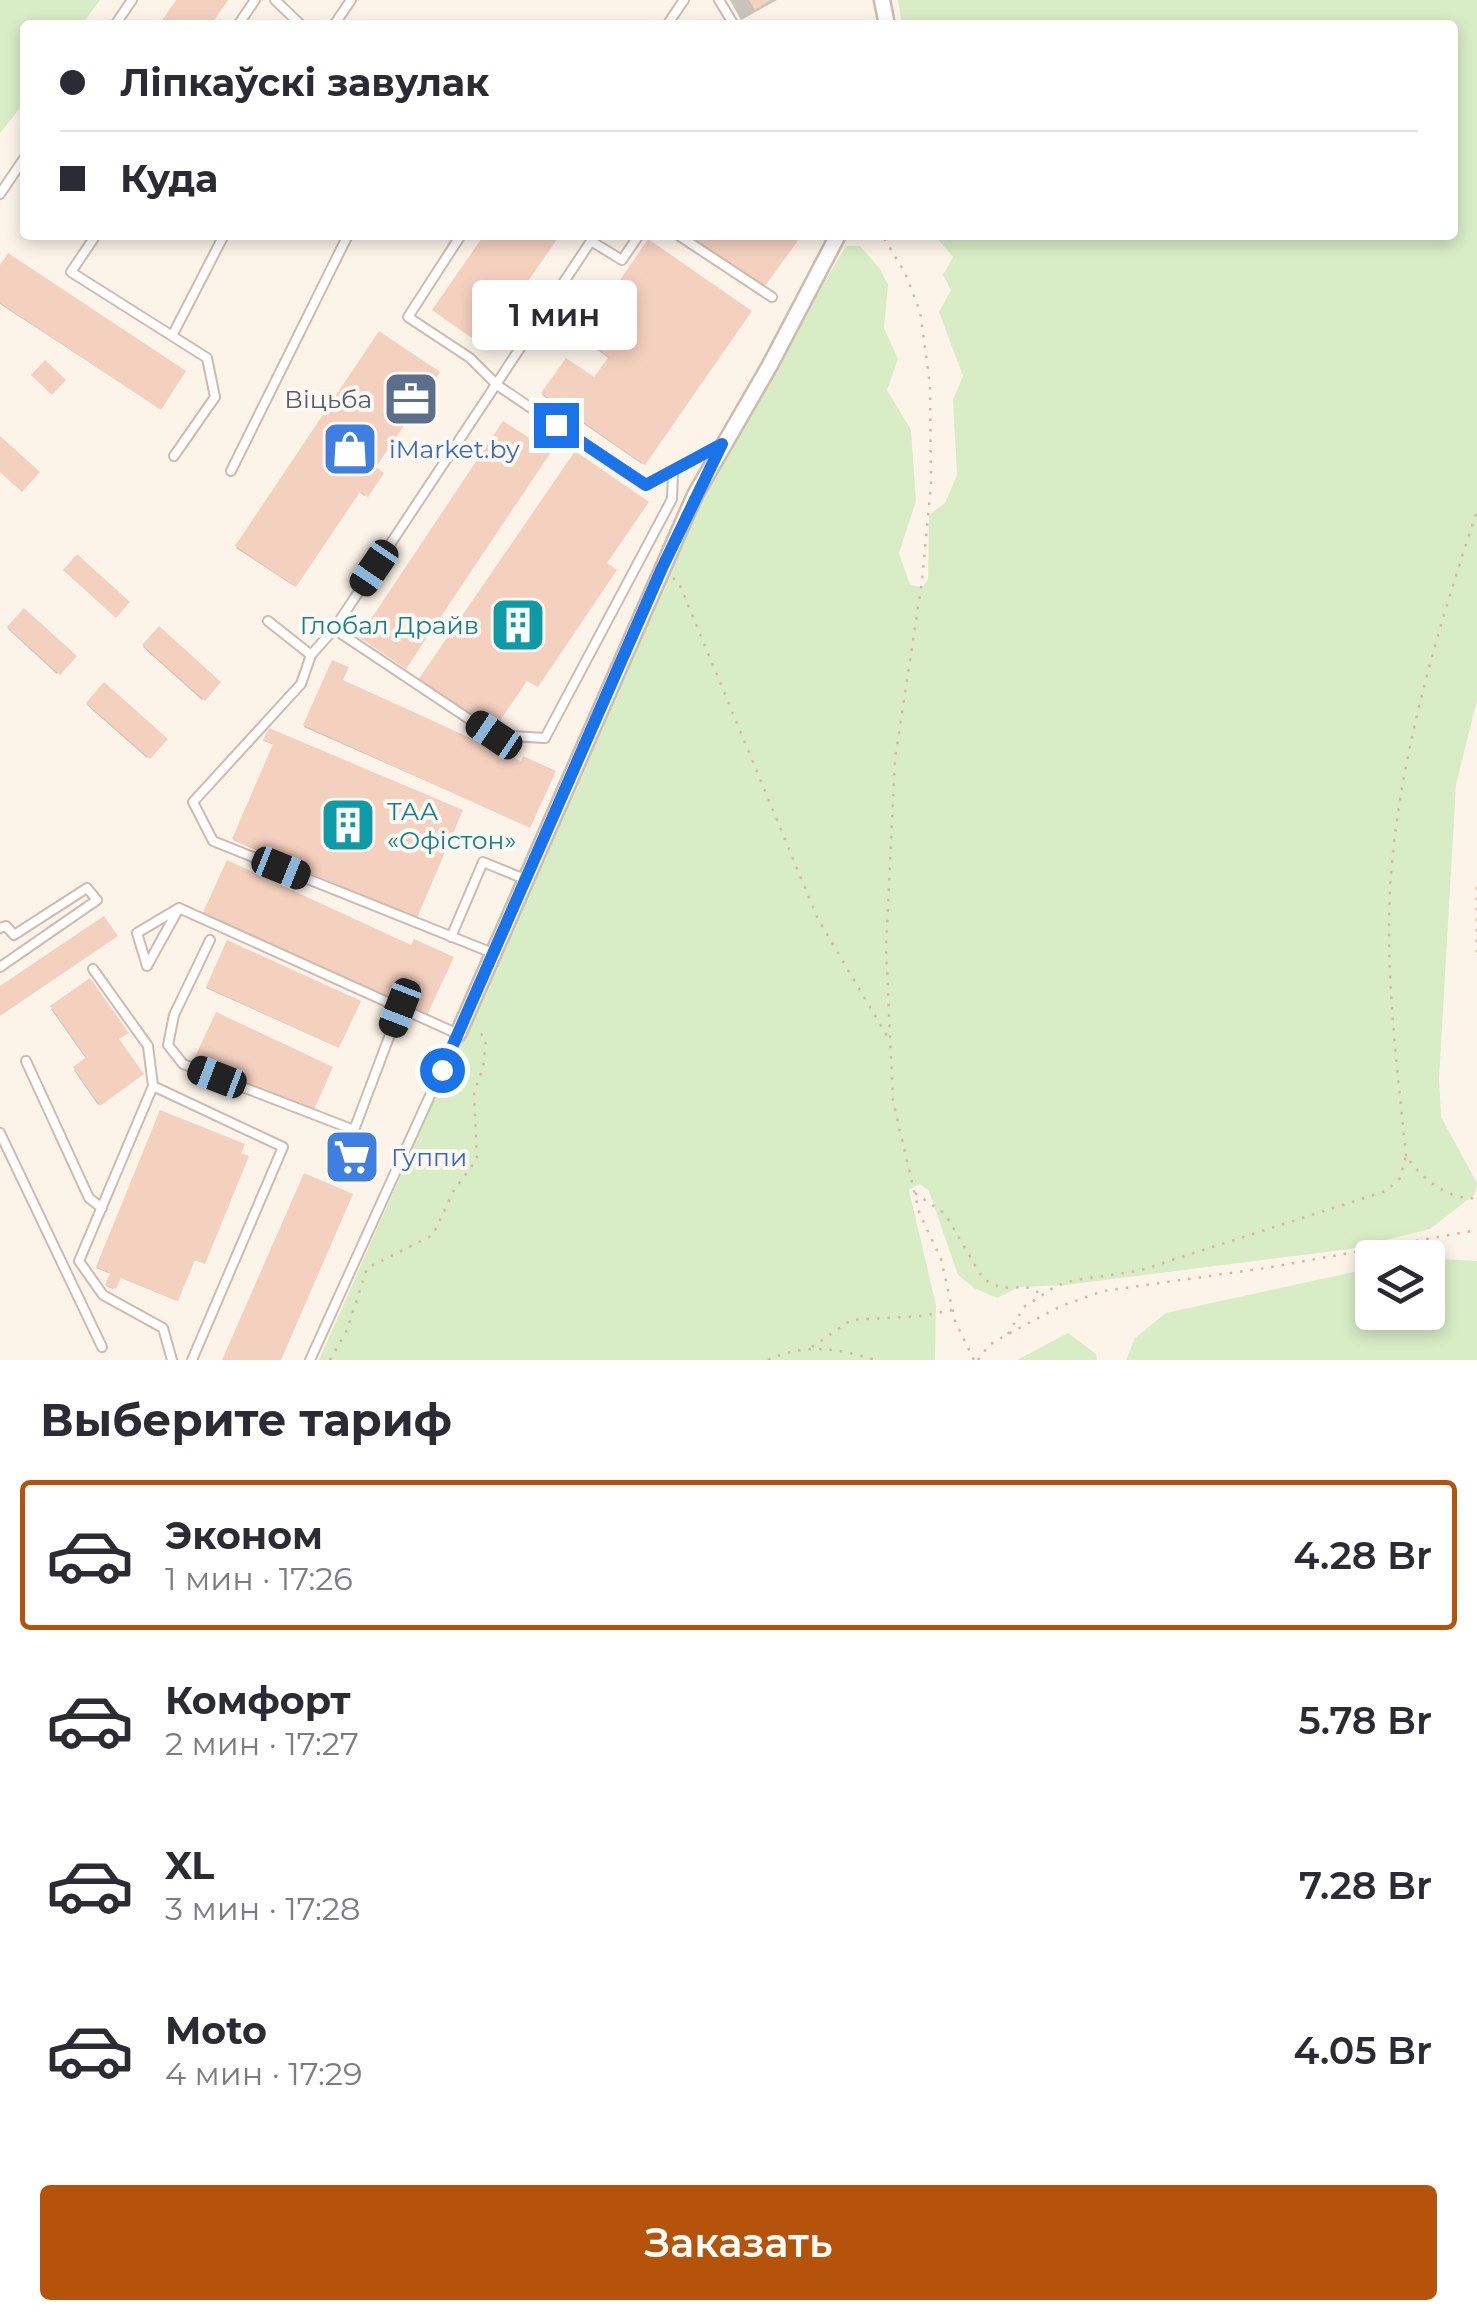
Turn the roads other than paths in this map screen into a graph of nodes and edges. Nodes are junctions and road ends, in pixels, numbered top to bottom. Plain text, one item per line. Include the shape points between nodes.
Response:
1 (275, 0) edge
2 (297, 20) edge
3 (20, 164) edge
4 (0, 194) edge
5 (93, 240) edge
6 (221, 240) edge
7 (346, 240) edge
8 (459, 240) edge
9 (592, 240) edge
10 (596, 240) edge
11 (636, 240) edge
12 (685, 240) edge
13 (835, 240) edge
14 (772, 298) dead end
15 (172, 336) junction
16 (497, 385) junction
17 (722, 444) junction
18 (174, 456) dead end
19 (673, 470) junction
20 (231, 471) dead end
21 (268, 621) dead end
22 (334, 629) junction
23 (311, 655) junction
24 (527, 880) junction
25 (179, 908) junction
26 (0, 928) edge
27 (451, 936) junction
28 (210, 940) dead end
29 (495, 954) junction
30 (0, 967) edge
31 (92, 969) dead end
32 (400, 1008) junction
33 (458, 1034) junction
34 (26, 1061) dead end
35 (153, 1086) junction
36 (0, 1133) edge
37 (102, 1208) junction
38 (102, 1347) dead end
39 (172, 1360) edge
40 (192, 1360) edge
41 (310, 1360) edge

1 - 2 lane
3 - 4 lane
5 - 15 lane via 72,272
6 - 15 lane
7 - 20 lane
8 - 16 lane via 408,317 470,358
9 - 16 lane
10 - 11 lane via 622,260
12 - 14 lane
13 - 17 street
15 - 18 lane via 208,358 215,397
16 - 19 lane via 646,485
16 - 22 lane
17 - 19 lane
17 - 24 street
19 - 22 lane via 672,500 546,738 494,735
21 - 23 lane
22 - 23 lane
23 - 27 lane via 300,684 193,802 213,841
24 - 27 lane via 483,862
24 - 29 street
25 - 25 lane via 137,934 147,966 171,922
25 - 32 lane
26 - 30 lane via 14,935 88,888 97,900
27 - 29 lane
28 - 32 lane via 174,1015 168,1045 183,1064 354,1130
29 - 33 street
31 - 35 lane via 148,1046
32 - 33 lane
33 - 41 lane
34 - 37 lane via 89,1198
35 - 37 lane
35 - 40 lane via 284,1146
36 - 38 lane
37 - 39 lane via 80,1261 103,1295 164,1328

